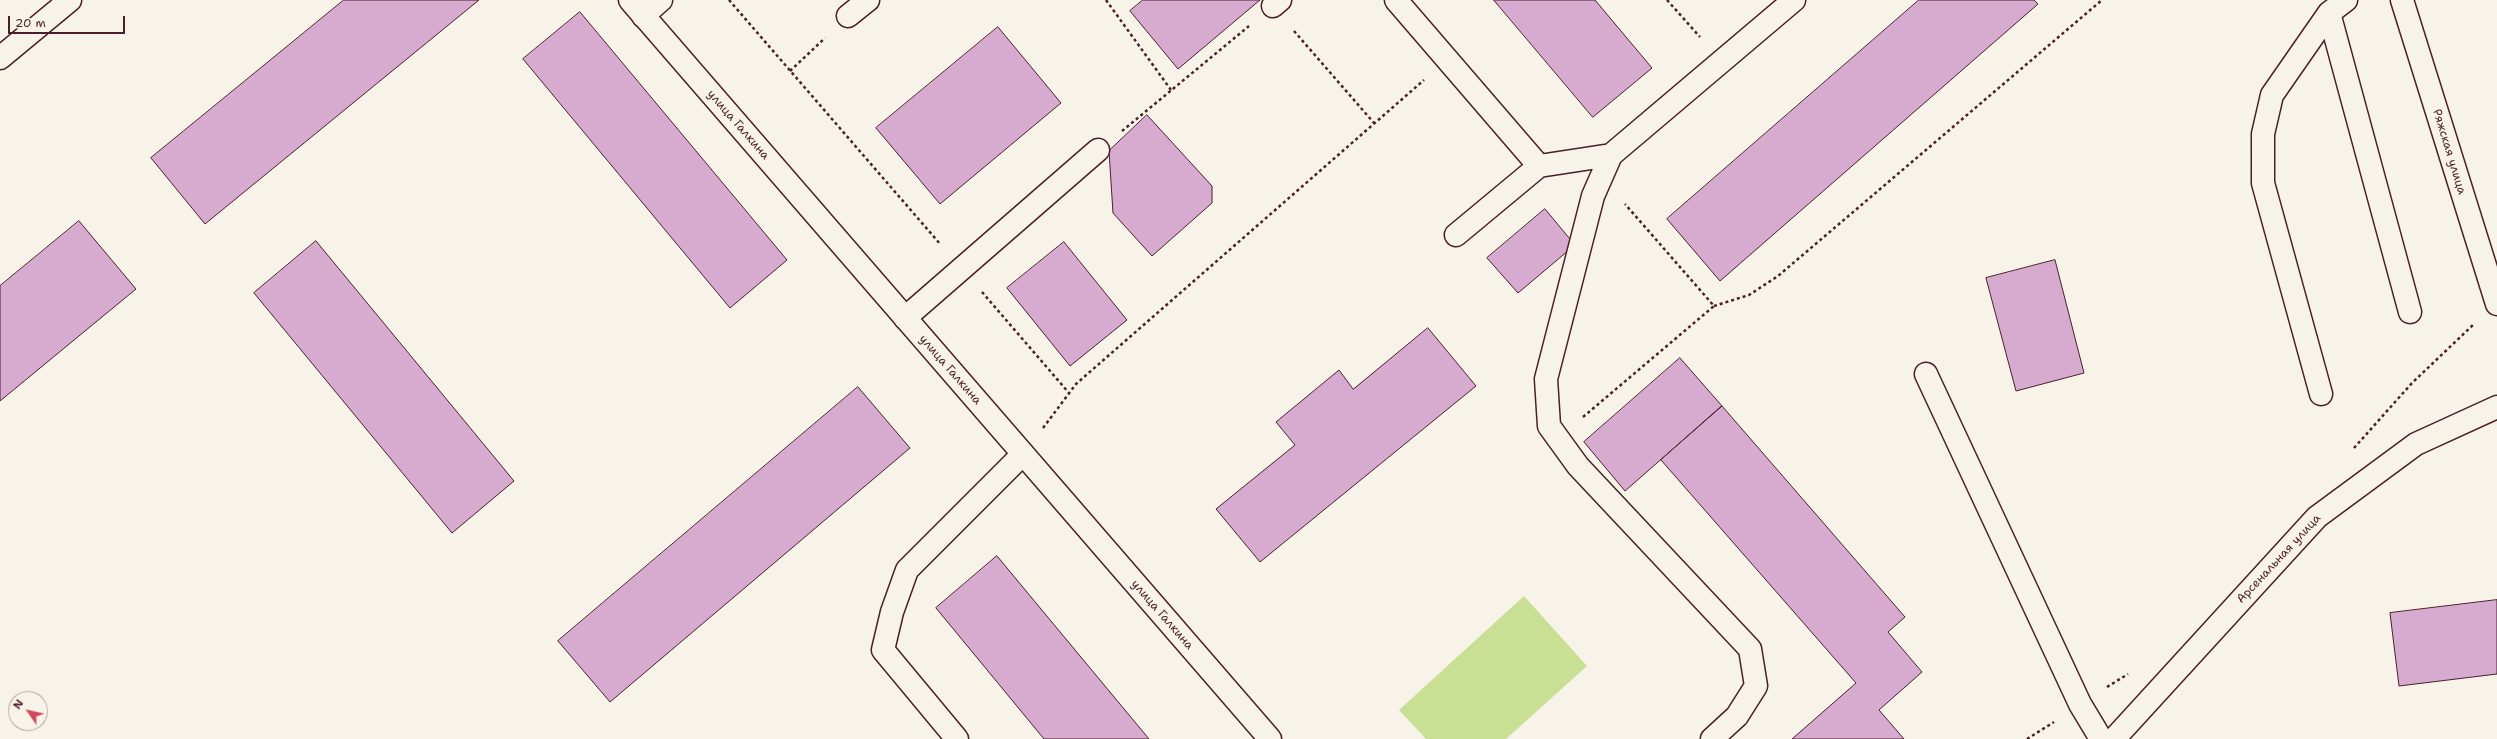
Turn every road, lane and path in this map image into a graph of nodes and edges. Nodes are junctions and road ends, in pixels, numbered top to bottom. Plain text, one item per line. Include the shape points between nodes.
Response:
1 (70, 0) edge
2 (661, 0) edge
3 (729, 0) edge
4 (868, 0) edge
5 (1106, 0) edge
6 (1396, 0) edge
7 (1667, 0) edge
8 (1794, 0) edge
9 (2102, 0) edge
10 (2346, 0) edge
11 (2402, 0) edge
12 (1276, 3) edge
13 (636, 8) edge
14 (2329, 13) junction
15 (848, 16) joint
16 (0, 58) edge
17 (1447, 60) junction
18 (1722, 62) junction
19 (790, 71) junction
20 (1171, 90) junction
21 (1374, 123) junction
22 (1098, 150) joint
23 (1611, 156) junction
24 (1539, 166) junction
25 (1601, 177) junction
26 (1456, 235) dead end
27 (961, 268) junction
28 (2497, 304) edge
29 (1714, 306) junction
30 (2410, 312) dead end
31 (905, 318) junction
32 (1926, 374) dead end
33 (1069, 393) junction
34 (2321, 394) dead end
35 (2497, 407) edge
36 (1558, 438) junction
37 (1022, 454) junction
38 (957, 739) edge
39 (1270, 739) edge
40 (1712, 739) edge
41 (2101, 739) edge
42 (2114, 739) edge

1 - 16 street
2 - 13 street
3 - 19 path
4 - 15 street
5 - 20 path
6 - 17 street
7 - 18 path
8 - 18 street
9 - 29 path via 1778,276 1749,295
10 - 14 street
11 - 28 street, Ряжская улица
12 - 20 path
12 - 21 path
13 - 31 street, улица Галкина
14 - 30 street
14 - 34 street via 2272,95 2263,134 2263,183
15 - 19 path
17 - 21 path
17 - 24 street
18 - 23 street
19 - 27 path
20 - 22 path
21 - 33 path via 1076,384
22 - 27 street
23 - 24 street
23 - 25 street
24 - 26 street
25 - 29 path
25 - 36 street via 1593,196 1546,379 1549,426
27 - 31 street
27 - 33 path
29 - 36 path
31 - 37 street, улица Галкина
32 - 41 street via 2080,704
33 - 37 path
35 - 42 street, Арсенальная улица via 2416,444 2317,517
36 - 40 street via 1578,466 1750,649 1756,686 1737,716
37 - 38 street via 907,570 892,612 883,650
37 - 39 street, улица Галкина

